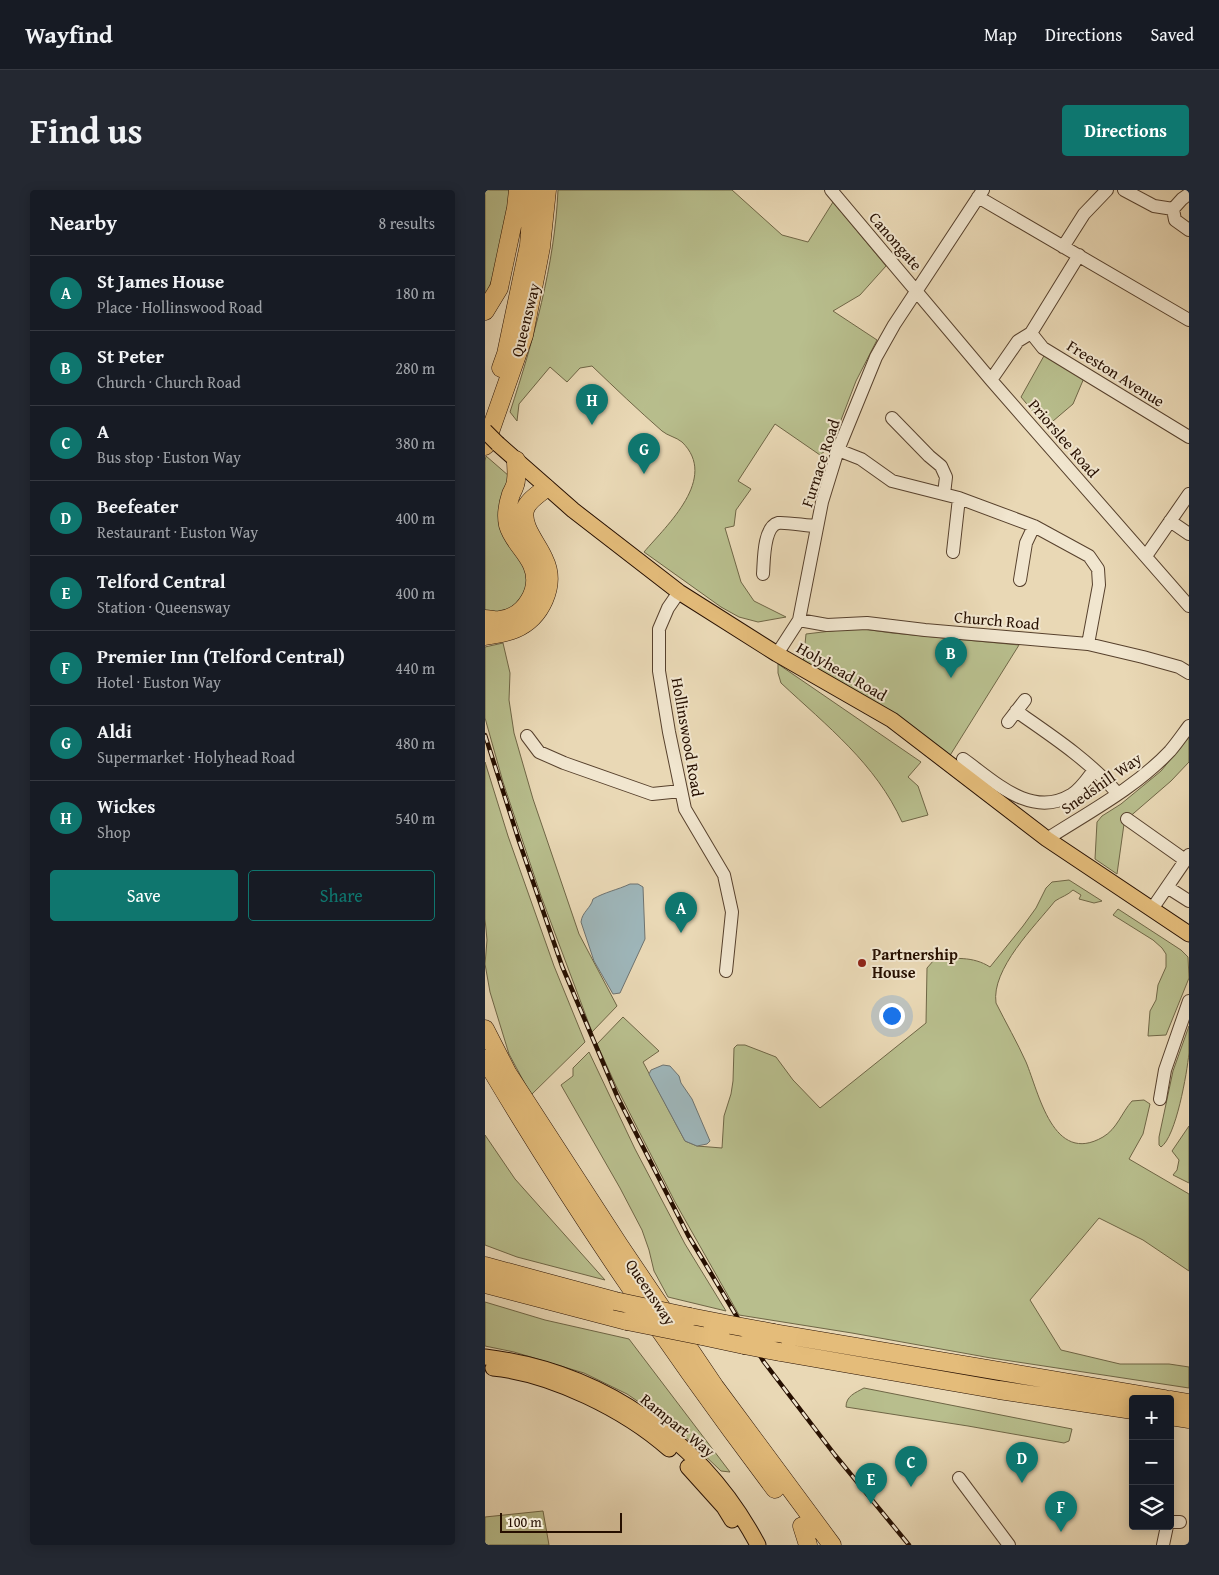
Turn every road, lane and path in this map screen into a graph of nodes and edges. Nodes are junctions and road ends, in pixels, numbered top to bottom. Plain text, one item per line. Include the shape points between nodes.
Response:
1 (518, 190) edge
2 (533, 190) edge
3 (547, 190) edge
4 (831, 190) edge
5 (1107, 190) edge
6 (1124, 190) edge
7 (980, 194) edge
8 (1189, 194) edge
9 (1173, 209) junction
10 (1189, 230) edge
11 (1063, 247) junction
12 (1079, 255) junction
13 (917, 291) junction
14 (485, 311) edge
15 (1189, 320) edge
16 (1031, 333) junction
17 (991, 380) junction
18 (485, 411) edge
19 (892, 418) dead end
20 (485, 431) edge
21 (1189, 437) edge
22 (492, 445) edge
23 (838, 450) junction
24 (516, 460) junction
25 (546, 488) junction
26 (944, 494) junction
27 (1189, 494) edge
28 (959, 498) junction
29 (1170, 521) junction
30 (817, 526) junction
31 (1034, 526) junction
32 (1189, 534) edge
33 (953, 552) dead end
34 (1146, 556) junction
35 (763, 574) dead end
36 (1020, 580) dead end
37 (679, 592) junction
38 (1189, 606) edge
39 (485, 619) edge
40 (799, 620) junction
41 (485, 636) edge
42 (1088, 644) junction
43 (777, 654) junction
44 (1189, 673) edge
45 (1025, 700) dead end
46 (1016, 711) junction
47 (1008, 722) dead end
48 (1189, 726) edge
49 (527, 736) dead end
50 (963, 759) dead end
51 (1095, 770) junction
52 (681, 791) junction
53 (1118, 794) junction
54 (1127, 819) dead end
55 (1047, 839) junction
56 (1187, 857) edge
57 (1167, 887) junction
58 (1189, 901) edge
59 (1152, 909) junction
60 (1189, 934) edge
61 (726, 971) dead end
62 (1189, 1001) edge
63 (485, 1029) edge
64 (485, 1059) edge
65 (1160, 1099) dead end
66 (487, 1271) edge
67 (485, 1358) edge
68 (485, 1368) edge
69 (1141, 1395) edge
70 (1174, 1401) edge
71 (1189, 1403) edge
72 (1129, 1409) edge
73 (1174, 1417) edge
74 (1189, 1419) edge
75 (959, 1478) dead end
76 (798, 1500) junction
77 (803, 1526) junction
78 (1166, 1530) edge
79 (747, 1545) edge
80 (759, 1545) edge
81 (808, 1545) edge
82 (818, 1545) edge
83 (832, 1545) edge
84 (847, 1545) edge
85 (1009, 1545) edge
86 (1163, 1545) edge

1 - 14 highway via 499,288
2 - 18 highway, Queensway via 527,254 505,354
3 - 22 highway, Queensway via 541,248 524,335
4 - 13 street, Canongate
5 - 11 street via 1084,214
6 - 9 street via 1154,206
7 - 11 street
7 - 13 street, Furnace Road
8 - 9 street
9 - 10 street via 1175,220
11 - 12 street
12 - 15 street
12 - 16 street
13 - 17 street, Priorslee Road
13 - 23 street, Furnace Road via 876,358
16 - 17 street via 1017,341
16 - 21 street, Freeston Avenue via 1043,348
17 - 34 street, Priorslee Road
19 - 26 street via 941,466 945,477
20 - 22 main road, Holyhead Road, bridge
22 - 24 main road, Holyhead Road
23 - 26 street via 861,459 892,480
23 - 30 street, Furnace Road
24 - 25 main road, Holyhead Road
24 - 39 highway via 516,481 510,496 508,525 535,571 534,588 532,597 520,612 500,620
25 - 37 main road, Holyhead Road
25 - 41 highway via 527,505 525,512 527,528 549,572 547,593 539,610 523,625
26 - 28 street
27 - 29 street
28 - 31 street
28 - 33 street
29 - 32 street
29 - 34 street
30 - 35 street via 777,523 770,528 758,560
30 - 40 street, Furnace Road
31 - 36 street via 1026,543
31 - 42 street via 1089,556 1098,569 1099,585
34 - 38 street, Priorslee Road
37 - 43 main road, Holyhead Road
37 - 52 street, Hollinswood Road via 659,629 659,671
40 - 42 street, Church Road via 827,625 867,623
40 - 43 street, Furnace Road
42 - 44 street, Church Road via 1179,667
43 - 55 main road, Holyhead Road via 892,720
45 - 46 street
46 - 47 street
46 - 51 street
48 - 53 street, Snedshill Way via 1171,750
49 - 52 street via 539,752 564,763 652,794
50 - 51 street via 1023,800 1037,803 1057,801 1071,795
51 - 53 street
52 - 61 street, Hollinswood Road via 685,809 724,875 732,912
53 - 55 street, Snedshill Way
54 - 56 street
55 - 59 main road, Holyhead Road
56 - 57 street
57 - 58 street
57 - 59 street
59 - 60 main road, Holyhead Road
62 - 65 street via 1165,1070
63 - 76 highway, Queensway via 509,1074 619,1245 715,1387
64 - 77 highway, Queensway via 612,1260 703,1394
66 - 69 highway, bridge via 774,1334
66 - 72 highway, bridge via 627,1321 780,1352
67 - 80 main road, Rampart Way via 552,1370 599,1391 656,1425 724,1490
68 - 79 main road, Rampart Way via 550,1382 583,1394 641,1427 694,1472 724,1508
70 - 71 highway
73 - 74 highway
75 - 85 street
76 - 83 highway, Queensway
76 - 84 highway
77 - 81 highway
77 - 82 highway, Queensway
78 - 86 street

